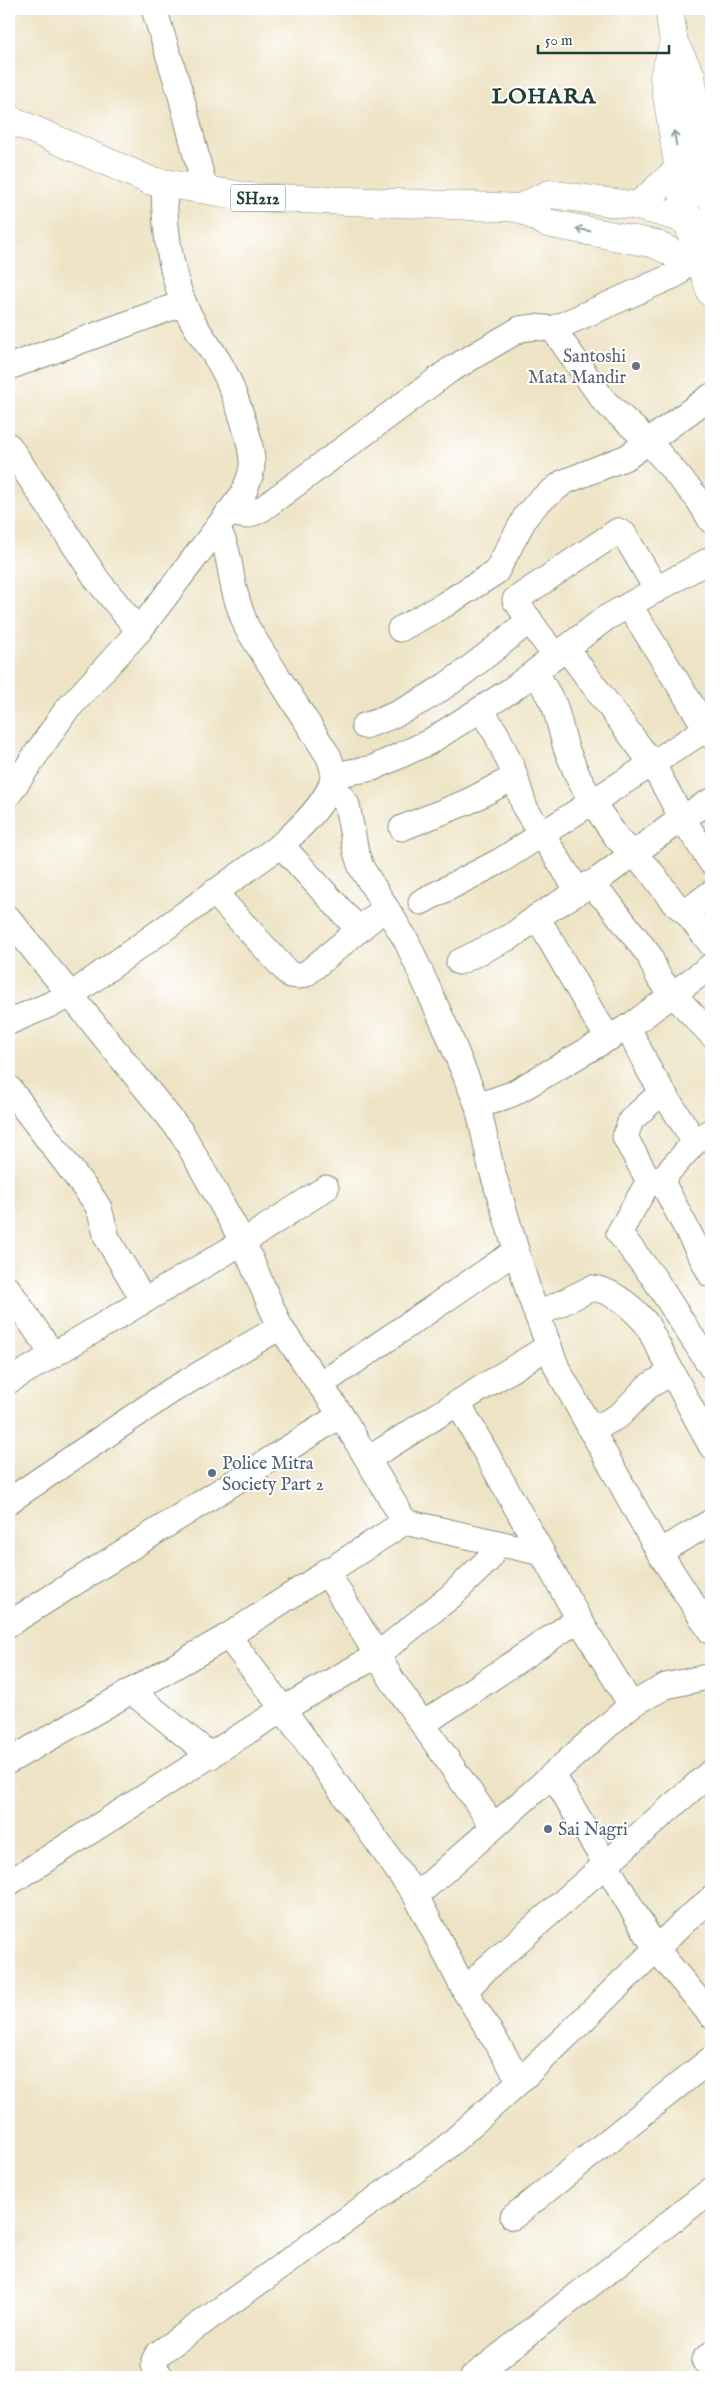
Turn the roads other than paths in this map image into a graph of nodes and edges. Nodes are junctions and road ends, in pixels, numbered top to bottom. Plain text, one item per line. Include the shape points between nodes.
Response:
1 (154, 9) edge
2 (670, 10) edge
3 (674, 43) junction
4 (9, 120) edge
5 (706, 129) edge
6 (680, 168) junction
7 (164, 183) junction
8 (205, 190) junction
9 (711, 200) edge
10 (638, 206) junction
11 (520, 208) junction
12 (699, 223) edge
13 (616, 236) junction
14 (677, 274) junction
15 (709, 279) edge
16 (711, 302) edge
17 (184, 303) junction
18 (553, 329) junction
19 (9, 367) edge
20 (711, 396) edge
21 (648, 441) junction
22 (9, 446) edge
23 (223, 520) junction
24 (711, 521) edge
25 (711, 559) edge
26 (496, 572) junction
27 (657, 590) junction
28 (515, 600) junction
29 (629, 605) junction
30 (530, 620) junction
31 (400, 628) dead end
32 (139, 631) junction
33 (560, 652) junction
34 (536, 672) junction
35 (480, 710) junction
36 (364, 726) dead end
37 (710, 731) edge
38 (653, 765) junction
39 (515, 777) junction
40 (332, 782) junction
41 (9, 794) edge
42 (711, 801) edge
43 (593, 803) junction
44 (682, 818) junction
45 (402, 828) dead end
46 (541, 835) junction
47 (281, 844) junction
48 (633, 855) junction
49 (711, 862) edge
50 (584, 888) junction
51 (214, 892) junction
52 (711, 893) edge
53 (421, 902) dead end
54 (385, 908) junction
55 (686, 912) junction
56 (537, 917) junction
57 (9, 920) edge
58 (359, 930) junction
59 (711, 944) edge
60 (458, 962) dead end
61 (711, 966) edge
62 (673, 995) junction
63 (70, 996) junction
64 (9, 1022) edge
65 (618, 1033) junction
66 (711, 1034) edge
67 (9, 1088) edge
68 (662, 1092) junction
69 (478, 1106) junction
70 (703, 1136) edge
71 (655, 1180) junction
72 (326, 1188) dead end
73 (242, 1242) junction
74 (516, 1252) junction
75 (711, 1275) edge
76 (9, 1290) edge
77 (144, 1301) junction
78 (537, 1314) junction
79 (280, 1327) junction
80 (549, 1346) junction
81 (53, 1355) junction
82 (711, 1367) edge
83 (672, 1372) junction
84 (9, 1381) edge
85 (320, 1385) junction
86 (458, 1403) junction
87 (341, 1415) junction
88 (591, 1431) junction
89 (711, 1446) edge
90 (368, 1459) junction
91 (9, 1500) edge
92 (405, 1522) junction
93 (711, 1522) edge
94 (498, 1544) junction
95 (659, 1552) junction
96 (542, 1553) junction
97 (326, 1571) junction
98 (579, 1619) junction
99 (9, 1624) edge
100 (711, 1632) edge
101 (228, 1636) junction
102 (376, 1656) junction
103 (711, 1676) edge
104 (131, 1691) junction
105 (631, 1705) junction
106 (284, 1709) junction
107 (423, 1724) junction
108 (211, 1756) junction
109 (9, 1761) edge
110 (711, 1772) edge
111 (553, 1775) junction
112 (494, 1827) junction
113 (604, 1864) junction
114 (9, 1883) edge
115 (416, 1896) junction
116 (711, 1899) edge
117 (656, 1949) junction
118 (465, 1991) junction
119 (711, 2015) edge
120 (711, 2059) edge
121 (520, 2081) junction
122 (711, 2190) edge
123 (513, 2217) dead end
124 (161, 2377) edge
125 (473, 2377) edge

1 - 8 street via 180,92
2 - 3 main road
3 - 5 main road via 691,76
6 -> 3 main road via 664,77
4 - 7 main road, SH212
5 - 9 main road
6 - 10 main road
6 - 12 main road
7 - 8 main road, SH212
7 - 17 street via 164,223 170,260
8 - 11 main road, SH212 via 248,198
10 - 11 main road, SH212 via 550,194
10 - 12 main road, SH212
13 -> 11 main road, SH212 via 547,223
12 - 15 main road
13 - 14 main road
13 - 15 main road, SH212 via 670,250
14 - 16 main road
14 - 18 street
17 - 19 street
17 - 23 street via 221,365 238,408 253,462 242,494
18 - 21 street via 604,400
18 - 23 street via 520,329 450,370 262,509
20 - 21 street
21 - 24 street via 698,499
21 - 26 street via 616,463 564,482 538,502 520,525
22 - 32 street via 98,582
23 - 32 street
23 - 40 street via 223,538 239,609 247,628 329,757
25 - 27 street
26 - 28 street
26 - 31 street via 444,606
27 - 28 street via 624,534 618,532
27 - 29 street
28 - 30 street
29 - 33 street
29 - 37 street
30 - 33 street
30 - 36 street via 475,665 430,696 385,720
32 - 41 street via 66,712
33 - 34 street
33 - 38 street
34 - 35 street
34 - 43 street via 555,707 566,748
35 - 39 street via 497,735
35 - 40 street via 429,742
37 - 38 street
38 - 43 street
38 - 44 street
39 - 45 street via 467,802
39 - 46 street via 525,808
40 - 47 street via 303,824
40 - 54 street via 347,805 361,867
42 - 44 street
43 - 46 street
43 - 48 street
44 - 48 street
44 - 49 street
46 - 50 street
46 - 53 street via 500,861
47 - 51 street
47 - 58 street
48 - 50 street
48 - 55 street
50 - 56 street
50 - 62 street via 609,903 649,955 658,976
51 - 58 street via 290,975 306,974
51 - 63 street
52 - 55 street
54 - 58 street
54 - 69 street via 414,958
55 - 59 street
56 - 60 street via 512,936
56 - 65 street via 594,1016
57 - 63 street
61 - 62 street
62 - 65 street
62 - 66 street
63 - 64 street
63 - 73 street via 177,1127
65 - 68 street
65 - 69 street via 512,1094
67 - 77 street via 99,1208 107,1238
68 - 70 street
68 - 71 street via 631,1120 625,1136
69 - 74 street via 491,1167
70 - 71 street
71 - 75 street
71 - 82 street via 619,1233 654,1278
72 - 73 street
73 - 77 street
73 - 79 street
74 - 78 street
74 - 85 street
76 - 81 street
77 - 81 street
78 - 80 street
78 - 83 street via 592,1288 603,1290 632,1309 646,1323
79 - 85 street
79 - 91 street via 171,1392
80 - 86 street
80 - 88 street via 557,1368
81 - 84 street
83 - 88 street via 647,1387 620,1415
83 - 89 street
85 - 87 street
86 - 90 street
86 - 96 street
87 - 90 street
87 - 99 street
88 - 95 street
90 - 92 street
92 - 94 street
92 - 97 street
93 - 95 street
94 - 96 street
94 - 102 street via 488,1560 451,1596
95 - 100 street
96 - 98 street
97 - 101 street
97 - 102 street
98 - 105 street
98 - 107 street
101 - 104 street
101 - 106 street
102 - 106 street
102 - 107 street
103 - 105 street via 666,1686
104 - 108 street
104 - 109 street
105 - 111 street
106 - 108 street
106 - 115 street
107 - 112 street
108 - 114 street
110 - 113 street
111 - 112 street
111 - 113 street
112 - 115 street
113 - 117 street
113 - 118 street
115 - 118 street
116 - 117 street
117 - 119 street
117 - 121 street
118 - 121 street
120 - 123 street
121 - 124 street via 440,2153 158,2354 153,2365
122 - 125 street

